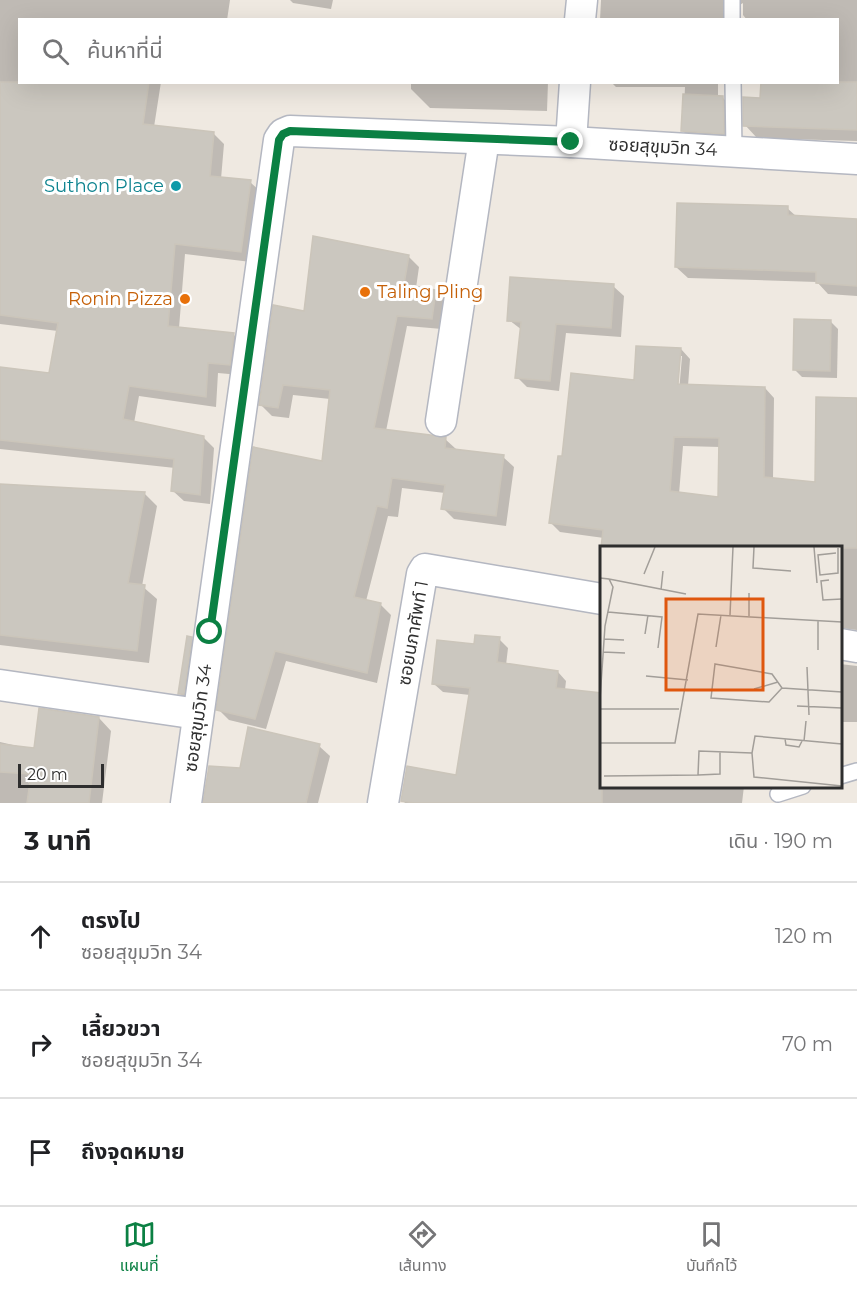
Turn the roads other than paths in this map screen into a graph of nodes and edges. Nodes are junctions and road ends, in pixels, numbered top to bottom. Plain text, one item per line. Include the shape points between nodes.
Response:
1 (582, 0) edge
2 (732, 0) edge
3 (580, 18) edge
4 (732, 18) edge
5 (575, 84) edge
6 (733, 84) edge
7 (484, 139) junction
8 (571, 142) junction
9 (734, 152) junction
10 (857, 159) edge
11 (441, 421) dead end
12 (600, 599) edge
13 (842, 644) edge
14 (857, 647) edge
15 (0, 684) edge
16 (198, 714) junction
17 (857, 771) edge
18 (842, 775) edge
19 (797, 788) edge
20 (778, 794) dead end
21 (186, 803) edge
22 (383, 803) edge

1 - 3 street
2 - 4 lane
5 - 8 street
6 - 9 lane
7 - 8 street, ซอยสุขุมวิท 34
7 - 11 street
7 - 16 street, ซอยสุขุมวิท 34 via 290,131 279,140
8 - 9 street, ซอยสุขุมวิท 34
9 - 10 street, ซอยสุขุมวิท 34
12 - 22 street, ซอยนภาศัพท์ 1 via 425,569
13 - 14 street
15 - 16 street
16 - 21 street, ซอยสุขุมวิท 34
17 - 18 lane
19 - 20 lane

